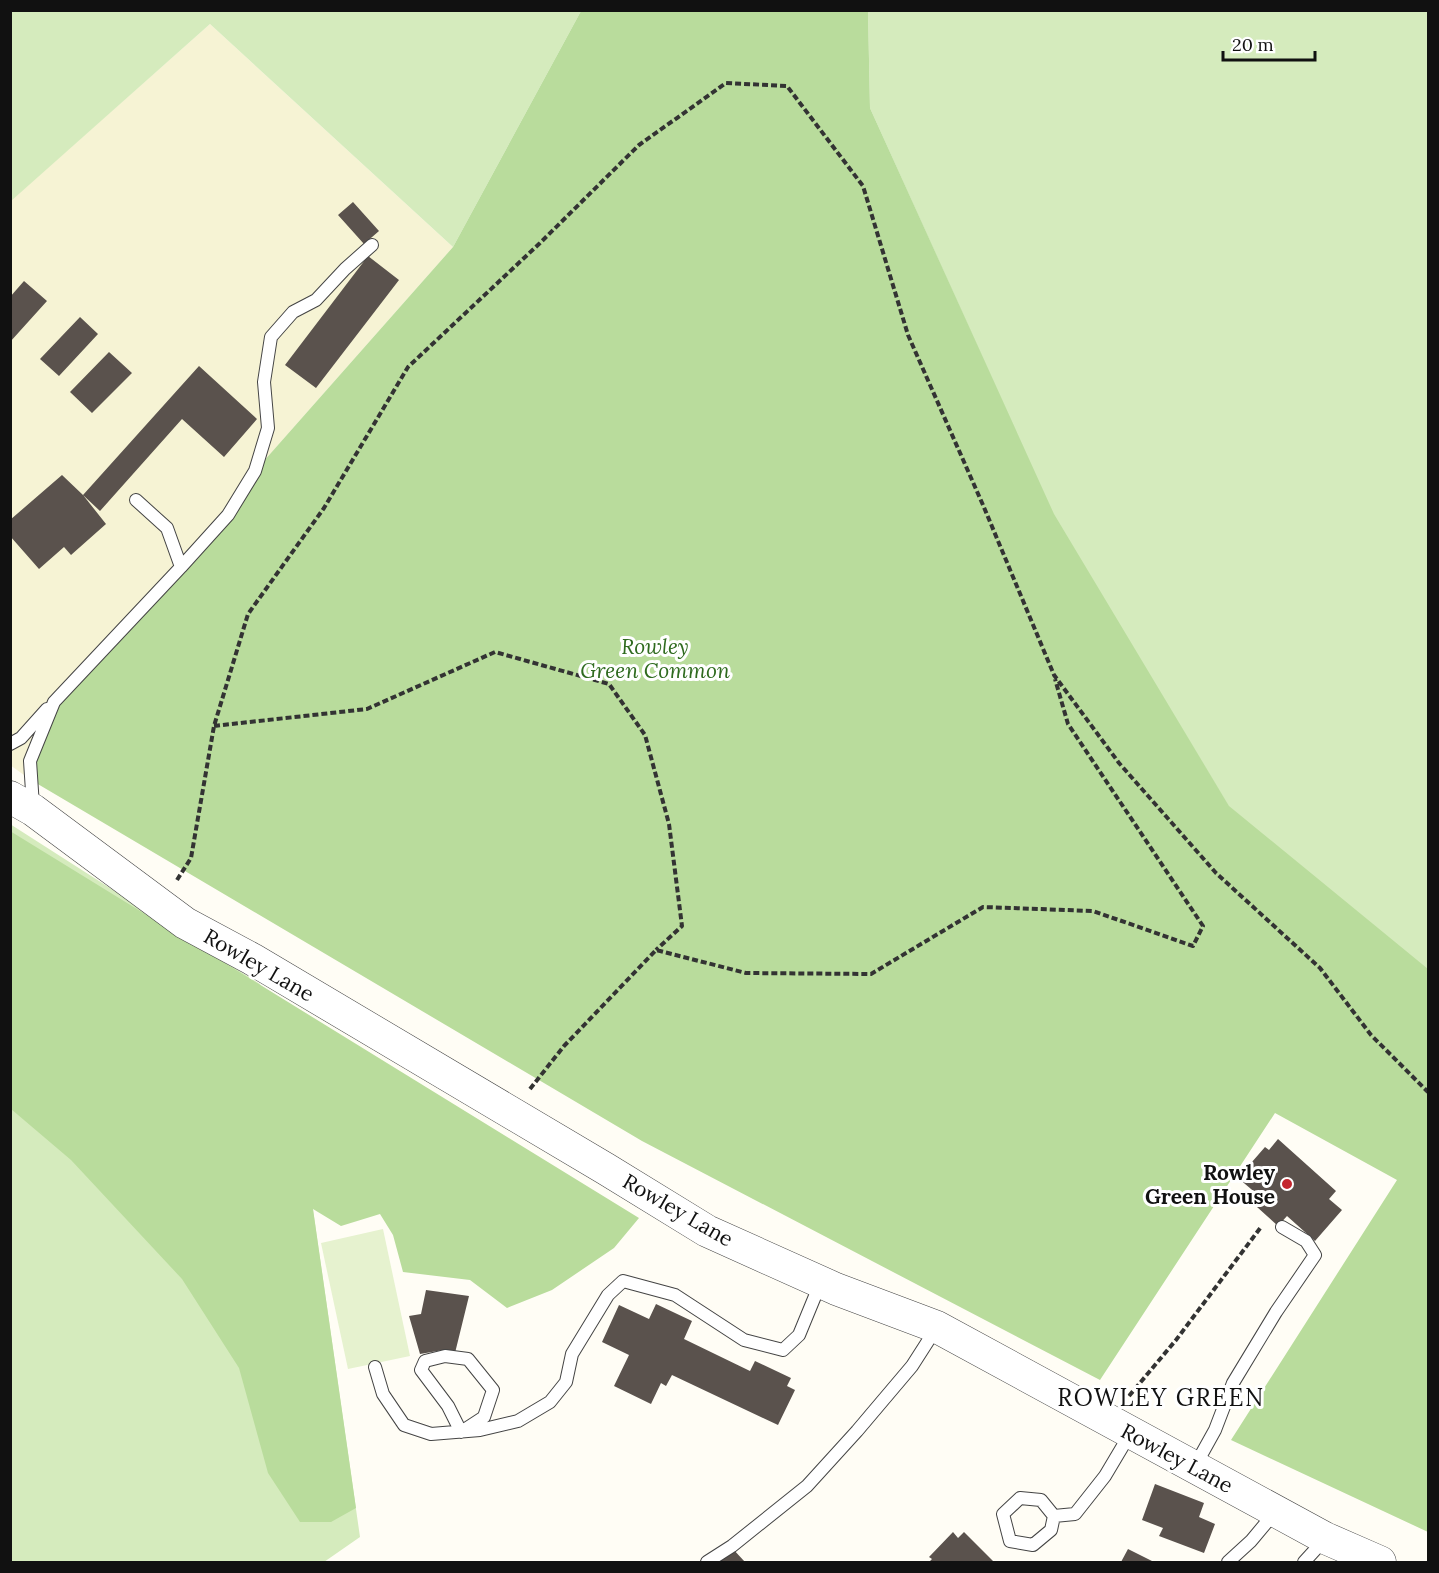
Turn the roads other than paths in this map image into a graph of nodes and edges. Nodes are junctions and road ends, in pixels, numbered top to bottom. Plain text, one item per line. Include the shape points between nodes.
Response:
1 (372, 245) dead end
2 (136, 500) dead end
3 (182, 567) junction
4 (54, 702) junction
5 (10, 744) edge
6 (22, 803) edge
7 (1282, 1227) road end
8 (821, 1282) junction
9 (938, 1327) junction
10 (375, 1367) dead end
11 (1122, 1428) junction
12 (461, 1432) junction
13 (1194, 1467) junction
14 (1276, 1511) junction
15 (1054, 1516) junction
16 (1325, 1538) junction
17 (707, 1563) edge
18 (1228, 1563) edge
19 (1304, 1563) edge
20 (1380, 1563) edge

1 - 3 lane via 316,300 293,312 271,337 264,382 268,428 255,471 228,515
2 - 3 lane via 167,528
3 - 4 lane
4 - 5 lane via 21,738
4 - 6 lane via 30,760
6 - 8 street, Rowley Lane via 185,923 252,959 707,1231
7 - 13 lane via 1306,1241 1315,1255 1233,1383 1215,1430
8 - 9 street, Rowley Lane
8 - 12 lane via 799,1335 783,1350 744,1340 675,1295 623,1281 608,1295 572,1354 566,1382 550,1402 518,1421
9 - 11 street, Rowley Lane
9 - 17 lane via 912,1366 807,1486
10 - 12 lane via 383,1394 404,1425 431,1434
11 - 13 street, Rowley Lane
11 - 15 lane via 1105,1476 1075,1514
12 - 12 lane via 484,1417 493,1390 468,1359 445,1356 424,1360 421,1370 448,1406
13 - 14 street, Rowley Lane
14 - 16 street, Rowley Lane
14 - 18 lane
15 - 15 lane via 1052,1530 1033,1545 1010,1541 1003,1514 1020,1498 1041,1500
16 - 19 lane
16 - 20 street, Rowley Lane

